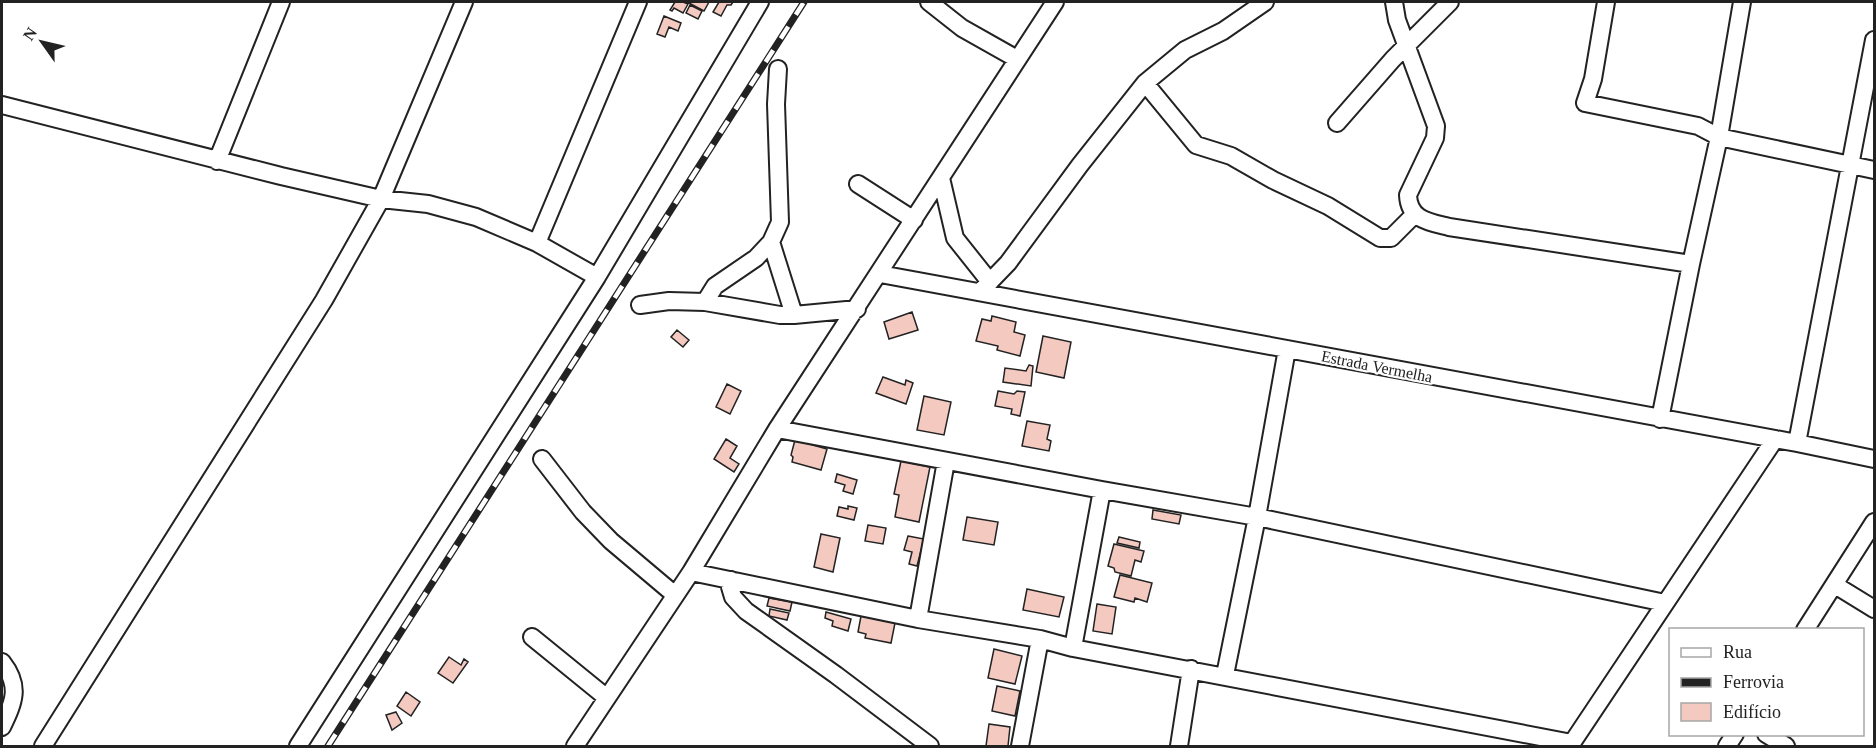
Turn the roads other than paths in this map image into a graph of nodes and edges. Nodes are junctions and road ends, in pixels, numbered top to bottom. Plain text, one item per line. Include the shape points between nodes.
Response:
1 (281, 2) edge
2 (464, 2) edge
3 (638, 2) edge
4 (760, 2) edge
5 (929, 2) edge
6 (1055, 2) edge
7 (1265, 2) edge
8 (1394, 2) edge
9 (1450, 2) edge
10 (1606, 2) edge
11 (1742, 2) edge
12 (1875, 39) edge
13 (1407, 46) junction
14 (1017, 59) junction
15 (778, 69) dead end
16 (1145, 83) junction
17 (2, 105) edge
18 (1337, 123) dead end
19 (1719, 137) junction
20 (217, 161) junction
21 (1850, 165) junction
22 (1875, 170) edge
23 (941, 178) junction
24 (858, 184) dead end
25 (381, 199) junction
26 (1414, 214) junction
27 (914, 220) junction
28 (771, 242) junction
29 (537, 243) junction
30 (1691, 264) junction
31 (880, 274) junction
32 (597, 277) junction
33 (985, 287) junction
34 (705, 302) junction
35 (639, 304) dead end
36 (857, 309) junction
37 (794, 315) junction
38 (1287, 349) junction
39 (1660, 419) junction
40 (777, 429) junction
41 (1775, 439) junction
42 (1797, 443) junction
43 (542, 459) dead end
44 (1875, 459) edge
45 (946, 461) junction
46 (1102, 490) junction
47 (1257, 517) junction
48 (1875, 522) edge
49 (691, 572) junction
50 (731, 580) junction
51 (1835, 585) junction
52 (675, 595) junction
53 (1665, 603) junction
54 (1875, 609) edge
55 (918, 619) junction
56 (1806, 628) edge
57 (532, 637) dead end
58 (1040, 639) junction
59 (1073, 648) junction
60 (2, 662) edge
61 (1191, 669) junction
62 (1225, 675) junction
63 (607, 698) junction
64 (2, 728) edge
65 (1768, 736) edge
66 (1571, 745) edge
67 (43, 747) edge
68 (298, 747) edge
69 (575, 747) edge
70 (930, 747) edge
71 (1020, 747) edge
72 (1179, 747) edge
73 (1786, 747) edge

1 - 20 street
2 - 25 street
3 - 29 street
4 - 32 street
5 - 14 street via 962,28
6 - 14 street
7 - 16 street via 1223,31 1185,50
8 - 13 street
9 - 13 street
10 - 19 street via 1586,103 1698,126
11 - 19 street
12 - 21 street
13 - 18 street
13 - 26 street via 1436,126 1435,138 1408,195
14 - 23 street
15 - 28 street via 780,222
16 - 26 street via 1196,145 1231,156 1380,238 1391,238
16 - 33 street via 1008,263
17 - 20 street
19 - 21 street
19 - 30 street
20 - 25 street
21 - 22 street
21 - 42 street
23 - 27 street
23 - 33 street via 955,238
24 - 27 street
25 - 29 street via 428,204 466,214
25 - 67 street via 324,300
26 - 30 street via 1449,227
27 - 31 street
28 - 34 street via 756,258 715,286
28 - 37 street
29 - 32 street
30 - 39 street
31 - 33 street, Estrada Vermelha
31 - 36 street
32 - 68 street
33 - 38 street, Estrada Vermelha
34 - 35 street
34 - 37 street
36 - 37 street
36 - 40 street
38 - 39 street, Estrada Vermelha
38 - 47 street
39 - 41 street, Estrada Vermelha
40 - 45 street
40 - 49 street
41 - 42 street, Estrada Vermelha
41 - 53 street
42 - 44 street, Estrada Vermelha
43 - 52 street via 611,541
45 - 46 street
45 - 55 street
46 - 47 street
46 - 59 street
47 - 53 street
47 - 62 street
48 - 51 street
49 - 50 street
49 - 52 street
50 - 55 street
50 - 70 street via 733,597 746,611
51 - 54 street
51 - 56 street
52 - 63 street
53 - 66 street
55 - 58 street
57 - 63 street
58 - 59 street
58 - 71 street
59 - 61 street
60 - 64 street via 13,681 14,702
61 - 62 street
61 - 72 street
62 - 66 street
63 - 69 street
65 - 73 street

